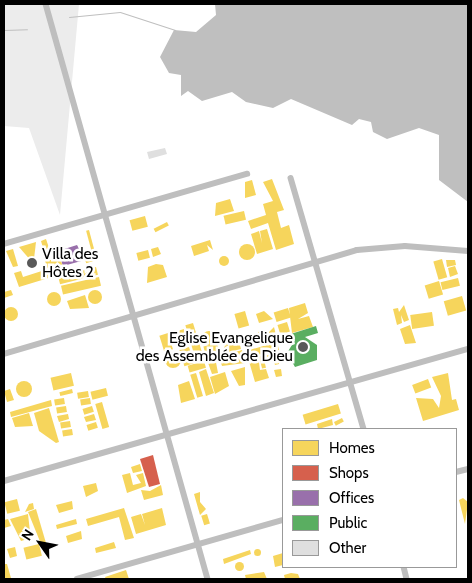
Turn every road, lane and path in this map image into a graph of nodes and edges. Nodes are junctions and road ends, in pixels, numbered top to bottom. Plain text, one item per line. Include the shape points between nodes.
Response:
1 (46, 4) edge
2 (247, 174) dead end
3 (291, 178) dead end
4 (104, 214) junction
5 (4, 244) edge
6 (468, 251) edge
7 (318, 261) junction
8 (132, 315) junction
9 (468, 349) edge
10 (4, 354) edge
11 (352, 384) junction
12 (364, 428) edge
13 (166, 433) junction
14 (4, 481) edge
15 (282, 520) edge
16 (198, 544) junction
17 (77, 579) edge
18 (208, 579) edge

1 - 4 street
2 - 4 street
3 - 7 street
4 - 5 street
4 - 8 street
6 - 7 street via 405,246 357,250
7 - 8 street
7 - 11 street
8 - 10 street
8 - 13 street
9 - 11 street
11 - 12 street
11 - 13 street
13 - 14 street
13 - 16 street
15 - 16 street
16 - 17 street
16 - 18 street

